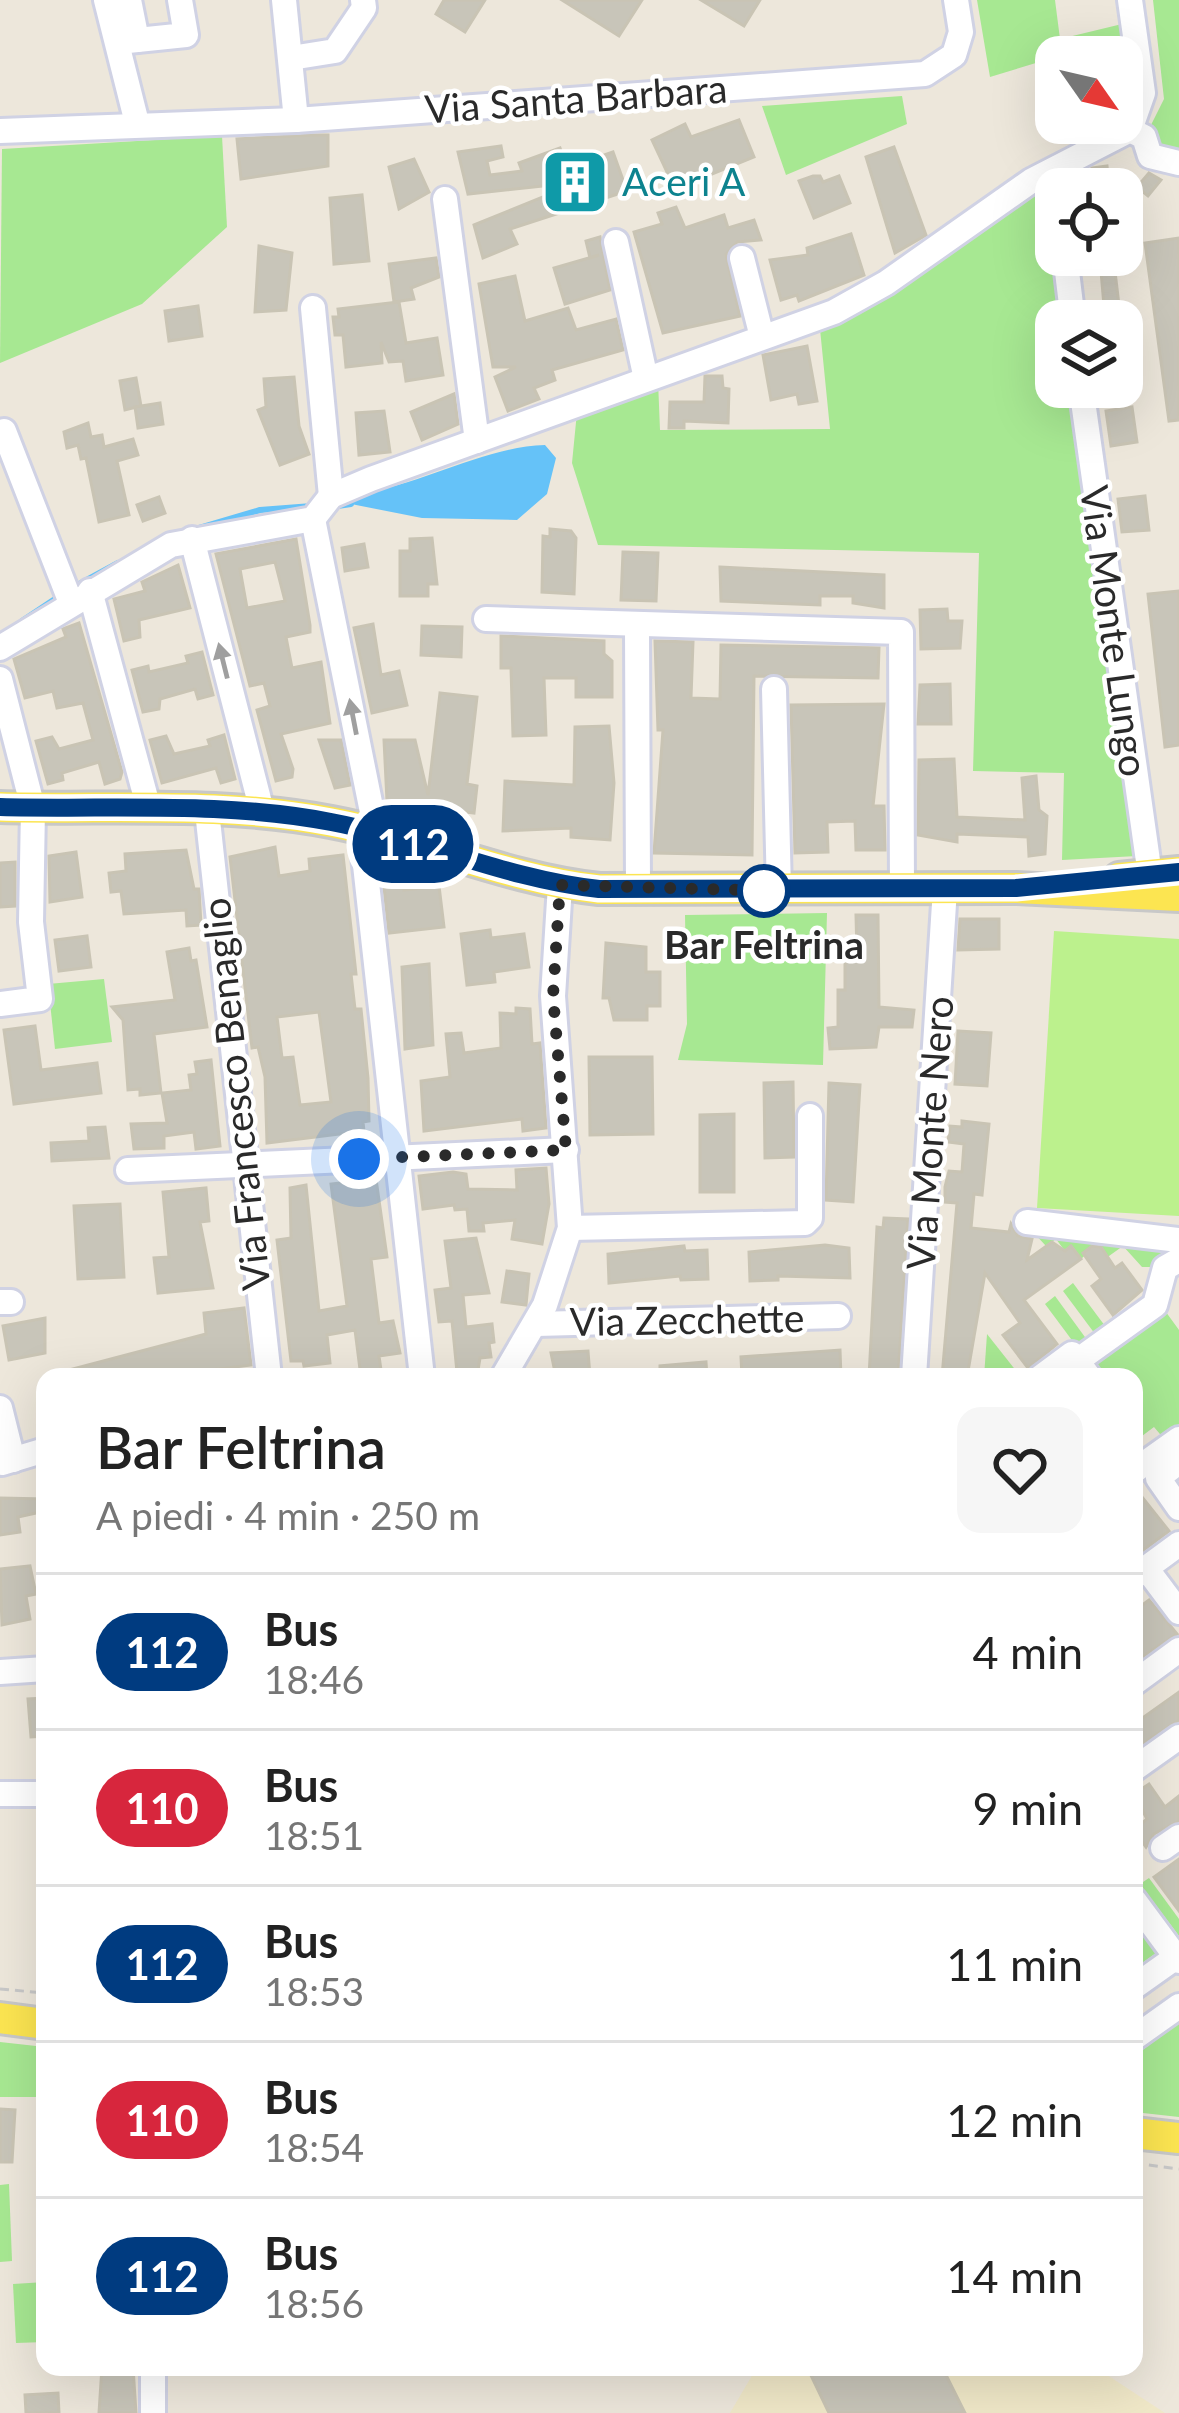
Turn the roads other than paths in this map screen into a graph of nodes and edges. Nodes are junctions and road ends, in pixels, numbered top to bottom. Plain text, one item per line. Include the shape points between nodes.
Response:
1 (106, 0) edge
2 (129, 0) edge
3 (180, 0) edge
4 (284, 0) edge
5 (363, 0) edge
6 (956, 0) edge
7 (1130, 0) edge
8 (1135, 36) edge
9 (127, 42) junction
10 (291, 58) junction
11 (296, 120) junction
12 (136, 123) junction
13 (0, 131) edge
14 (1143, 136) edge
15 (1103, 144) edge
16 (1179, 163) edge
17 (445, 199) dead end
18 (616, 242) dead end
19 (742, 258) dead end
20 (313, 308) dead end
21 (762, 337) junction
22 (646, 379) junction
23 (1085, 408) edge
24 (4, 430) dead end
25 (477, 442) junction
26 (322, 507) junction
27 (192, 539) junction
28 (74, 594) junction
29 (486, 619) dead end
30 (637, 626) junction
31 (0, 648) edge
32 (0, 679) edge
33 (774, 689) dead end
34 (0, 807) edge
35 (33, 808) junction
36 (149, 808) junction
37 (207, 812) junction
38 (263, 815) junction
39 (369, 830) junction
40 (1164, 873) edge
41 (560, 885) junction
42 (945, 888) junction
43 (1016, 888) junction
44 (902, 889) junction
45 (638, 890) junction
46 (778, 891) junction
47 (1179, 896) edge
48 (0, 1004) edge
49 (810, 1116) dead end
50 (566, 1150) junction
51 (398, 1157) junction
52 (242, 1164) junction
53 (128, 1170) dead end
54 (1027, 1222) dead end
55 (570, 1228) junction
56 (1179, 1240) edge
57 (1179, 1260) edge
58 (838, 1316) dead end
59 (536, 1324) junction
60 (267, 1368) edge
61 (421, 1368) edge
62 (509, 1368) edge
63 (915, 1368) edge
64 (1053, 1368) edge
65 (1082, 1368) edge
66 (1084, 1368) edge
67 (0, 1408) edge
68 (1179, 1439) edge
69 (36, 1453) edge
70 (6, 1462) edge
71 (1179, 1462) edge
72 (1146, 1470) edge
73 (1179, 1508) edge
74 (1179, 1544) edge
75 (1146, 1575) edge
76 (1179, 1612) edge
77 (1179, 1650) edge
78 (36, 1670) edge
79 (0, 1672) edge
80 (1143, 1676) edge
81 (1179, 1737) edge
82 (1143, 1763) edge
83 (0, 1794) edge
84 (36, 1794) edge
85 (1143, 1912) edge
86 (1178, 1958) edge
87 (1143, 1981) edge
88 (0, 2002) edge
89 (36, 2005) edge
90 (1179, 2006) edge
91 (0, 2018) edge
92 (36, 2023) edge
93 (1143, 2032) edge
94 (1143, 2134) edge
95 (1179, 2138) edge
96 (1143, 2148) edge
97 (1179, 2152) edge
98 (153, 2376) edge
99 (153, 2413) edge

1 - 9 street
2 - 9 street
3 - 9 street via 186,35
4 - 10 street
5 - 10 street via 335,51
6 - 11 street, Via Santa Barbara via 961,32 954,55 925,74
7 - 8 street
9 - 12 street
10 - 11 street
11 - 12 street, Via Santa Barbara
12 - 13 street, Via Santa Barbara
14 - 16 street via 1150,156
15 - 21 street via 1031,181 886,283
17 - 25 street
18 - 22 street
19 - 21 street
20 - 26 street
21 - 22 street
22 - 25 street
23 - 40 street, Via Monte Lungo
24 - 28 street
25 - 26 street
26 - 27 street
39 -> 26 street
27 - 28 street
38 -> 27 street
28 - 31 street
28 - 36 street
29 - 30 street
30 - 44 street via 901,632
30 - 45 street
32 - 35 street
33 - 46 street
34 - 35 main road
35 - 36 main road
35 - 48 street via 31,922 40,999
36 - 37 main road
37 - 38 main road
37 - 52 street, Via Francesco Benaglio
38 - 39 main road
39 - 41 main road
39 - 51 street
40 - 43 main road
41 - 45 main road
41 - 50 street, Via Zecchette via 553,996
42 - 43 main road
42 - 44 main road
42 - 63 street, Via Monte Nero
43 - 47 main road
44 - 46 main road
45 - 46 main road
49 - 55 street via 805,1223
50 - 51 street
50 - 55 street, Via Zecchette
51 - 52 street
51 - 61 street
52 - 53 street
52 - 60 street, Via Francesco Benaglio
54 - 56 street
55 - 59 street, Via Zecchette
57 - 66 street via 1166,1268 1155,1305
58 - 59 street, Via Zecchette
59 - 62 street, Via Zecchette
64 - 65 street via 1072,1354
67 - 70 street
68 - 72 street
69 - 70 street
71 - 72 street
72 - 73 street
74 - 75 street
75 - 76 street
77 - 80 street
78 - 79 street
81 - 82 street
83 - 84 street
85 - 86 street
86 - 87 street
88 - 89 main road
90 - 93 street
91 - 92 main road
94 - 95 main road
96 - 97 main road
98 - 99 street

